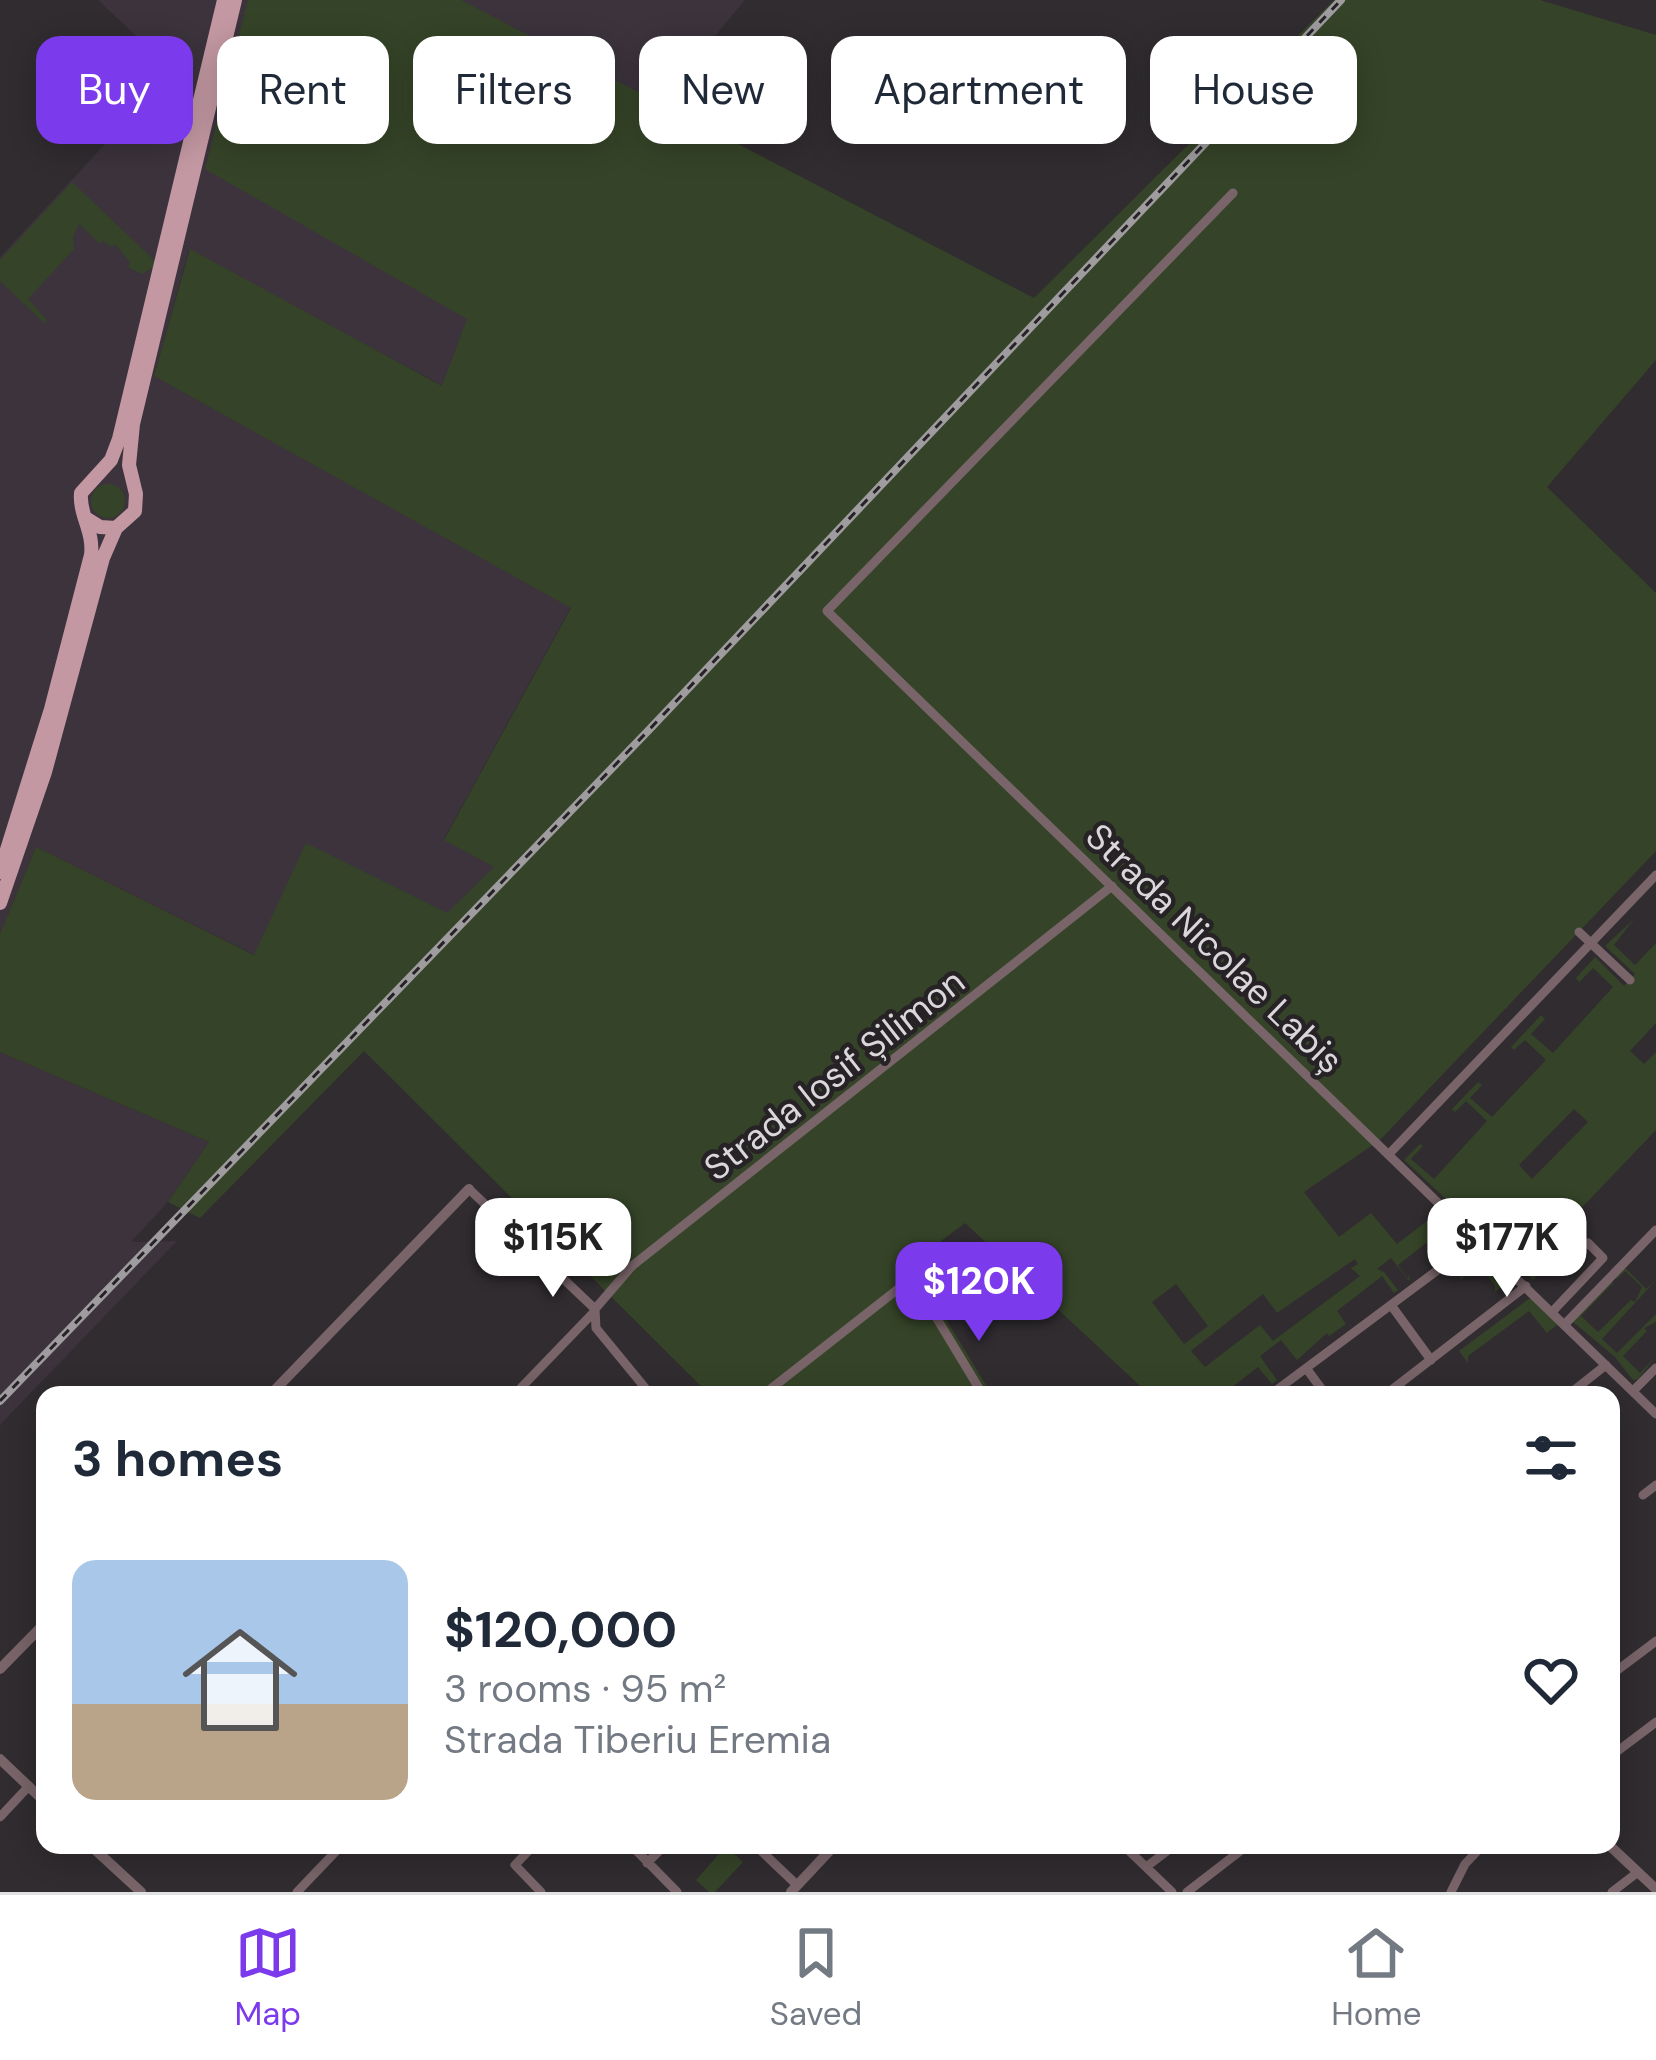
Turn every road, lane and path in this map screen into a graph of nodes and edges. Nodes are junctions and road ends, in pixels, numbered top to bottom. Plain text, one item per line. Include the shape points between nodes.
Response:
1 (224, 0) edge
2 (235, 0) edge
3 (1233, 193) dead end
4 (98, 474) junction
5 (132, 484) junction
6 (86, 518) junction
7 (116, 528) junction
8 (0, 872) edge
9 (1656, 875) edge
10 (1112, 886) junction
11 (0, 903) edge
12 (1579, 932) dead end
13 (1591, 943) junction
14 (1630, 980) dead end
15 (1390, 1153) junction
16 (469, 1189) joint
17 (1656, 1230) edge
18 (1478, 1240) junction
19 (1586, 1245) dead end
20 (912, 1278) dead end
21 (1526, 1286) junction
22 (1390, 1305) junction
23 (594, 1311) junction
24 (1552, 1312) junction
25 (936, 1317) dead end
26 (1564, 1324) junction
27 (1431, 1360) junction
28 (1606, 1365) junction
29 (1306, 1368) junction
30 (1656, 1368) edge
31 (279, 1386) edge
32 (523, 1386) edge
33 (643, 1386) edge
34 (774, 1386) edge
35 (978, 1386) edge
36 (1282, 1386) edge
37 (1319, 1386) edge
38 (1396, 1386) edge
39 (1579, 1386) edge
40 (1634, 1391) junction
41 (1656, 1414) edge
42 (1656, 1485) edge
43 (1643, 1495) dead end
44 (36, 1632) edge
45 (1656, 1641) edge
46 (1620, 1668) edge
47 (0, 1669) edge
48 (1656, 1722) edge
49 (1620, 1749) edge
50 (0, 1759) edge
51 (29, 1786) junction
52 (36, 1793) edge
53 (0, 1816) edge
54 (100, 1854) edge
55 (333, 1854) edge
56 (525, 1854) edge
57 (640, 1854) edge
58 (656, 1854) edge
59 (763, 1854) edge
60 (827, 1854) edge
61 (1133, 1854) edge
62 (1163, 1854) edge
63 (1236, 1854) edge
64 (1475, 1854) edge
65 (1619, 1854) edge
66 (647, 1863) junction
67 (1146, 1867) junction
68 (1638, 1872) junction
69 (794, 1888) edge
70 (1656, 1889) edge
71 (141, 1892) edge
72 (297, 1892) edge
73 (541, 1892) edge
74 (677, 1892) edge
75 (1172, 1892) edge
76 (1187, 1892) edge
77 (1450, 1892) edge
78 (1612, 1892) edge

1 - 4 main road via 116,449
2 - 5 main road via 133,424
3 - 10 street, Strada Nicolae Labiș via 827,611
4 - 5 main road via 113,472
4 - 6 main road via 81,493
5 - 7 main road via 135,512
6 - 7 main road
6 - 8 main road via 92,544 83,592
7 - 11 main road
9 - 13 street
10 - 15 street, Strada Nicolae Labiș
10 - 23 street, Strada Iosif Șilimon via 632,1266
12 - 13 street
13 - 14 street
13 - 15 street
15 - 18 street, Strada Nicolae Labiș
16 - 23 street
16 - 31 street
17 - 26 street
18 - 21 street, Strada Nicolae Labiș
18 - 22 street
19 - 24 street via 1604,1258
20 - 34 street
21 - 24 street, Strada Nicolae Labiș
21 - 27 street
22 - 27 street
22 - 29 street
23 - 32 street, Strada Iosif Șilimon
23 - 33 street via 596,1328
24 - 26 street, Strada Nicolae Labiș
25 - 35 street
26 - 28 street, Strada Nicolae Labiș
27 - 38 street
28 - 39 street
28 - 40 street, Strada Nicolae Labiș
29 - 36 street
29 - 37 street
30 - 40 street
40 - 41 street, Strada Nicolae Labiș
42 - 43 street
44 - 47 street
45 - 46 street
48 - 49 street
50 - 51 street
51 - 52 street
51 - 53 street
54 - 71 street
55 - 72 street
56 - 73 street via 514,1865
57 - 66 street
58 - 66 street
59 - 69 street
60 - 69 street
61 - 67 street
62 - 67 street
63 - 76 street
64 - 77 street
65 - 68 street
66 - 74 street
67 - 75 street
68 - 70 street
68 - 78 street

